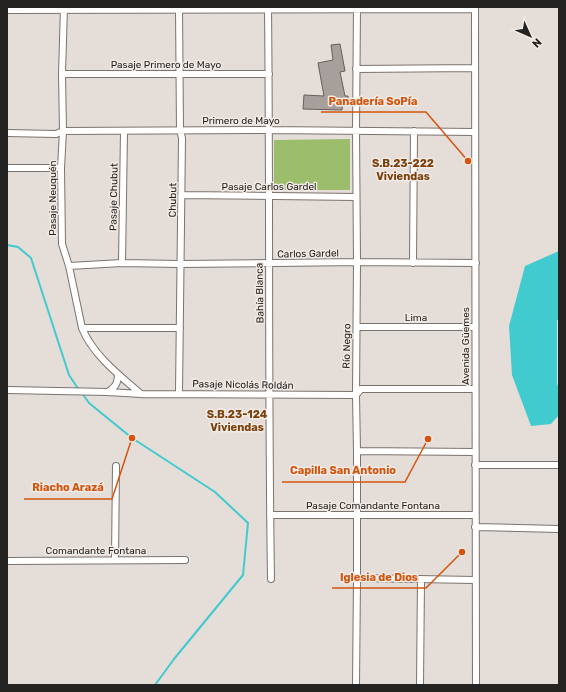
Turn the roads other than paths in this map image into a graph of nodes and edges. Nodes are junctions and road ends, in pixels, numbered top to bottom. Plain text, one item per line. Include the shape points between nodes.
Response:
1 (179, 8) edge
2 (268, 8) edge
3 (357, 8) edge
4 (475, 8) edge
5 (64, 9) edge
6 (7, 10) edge
7 (475, 68) junction
8 (356, 69) junction
9 (62, 74) junction
10 (180, 74) junction
11 (269, 74) junction
12 (180, 130) junction
13 (269, 130) junction
14 (356, 130) junction
15 (64, 131) junction
16 (124, 131) junction
17 (414, 131) junction
18 (475, 132) junction
19 (7, 133) edge
20 (7, 168) edge
21 (61, 168) junction
22 (182, 195) junction
23 (270, 195) junction
24 (356, 196) junction
25 (357, 262) junction
26 (122, 263) junction
27 (268, 263) junction
28 (413, 263) junction
29 (476, 263) junction
30 (180, 264) junction
31 (69, 266) junction
32 (357, 327) junction
33 (475, 327) junction
34 (82, 328) junction
35 (180, 328) junction
36 (118, 374) junction
37 (475, 388) junction
38 (7, 390) edge
39 (108, 392) junction
40 (179, 393) junction
41 (141, 394) junction
42 (270, 394) junction
43 (356, 395) junction
44 (357, 451) junction
45 (475, 452) junction
46 (559, 464) edge
47 (475, 465) junction
48 (116, 466) dead end
49 (270, 515) junction
50 (356, 515) junction
51 (475, 515) junction
52 (475, 527) junction
53 (559, 529) edge
54 (115, 560) junction
55 (185, 560) dead end
56 (7, 561) edge
57 (271, 578) dead end
58 (357, 578) junction
59 (421, 579) junction
60 (476, 580) junction
61 (356, 685) edge
62 (420, 685) edge
63 (476, 685) edge

1 - 2 street
1 - 5 street
1 - 10 street, Chubut
2 - 3 street
2 - 11 street, Bahía Blanca
3 - 4 street
3 - 8 street, Río Negro
4 - 7 street, Avenida Güemes
5 - 6 street
5 - 9 street, Pasaje Neuquén
7 - 8 street
7 - 18 street, Avenida Güemes
8 - 14 street, Río Negro
9 - 10 street, Pasaje Primero de Mayo
9 - 15 street, Pasaje Neuquén
10 - 11 street, Pasaje Primero de Mayo
10 - 12 street, Chubut
11 - 13 street, Bahía Blanca
12 - 13 street, Primero de Mayo
12 - 16 street, Primero de Mayo
12 - 22 street, Chubut
13 - 14 street, Primero de Mayo
13 - 23 street, Bahía Blanca
14 - 17 street, Primero de Mayo
14 - 24 street, Río Negro
15 - 16 street, Primero de Mayo
15 - 19 street, Primero de Mayo via 56,134
15 - 21 street, Pasaje Neuquén
16 - 26 street, Pasaje Chubut
17 - 18 street, Primero de Mayo
17 - 28 street
18 - 29 street, Avenida Güemes
20 - 21 street
21 - 31 street, Pasaje Neuquén via 62,244
22 - 23 street, Pasaje Carlos Gardel
22 - 30 street, Chubut
23 - 24 street, Pasaje Carlos Gardel
23 - 27 street, Bahía Blanca
24 - 25 street, Río Negro
25 - 27 street, Carlos Gardel
25 - 28 street, Carlos Gardel
25 - 32 street, Río Negro
26 - 30 street, Carlos Gardel
26 - 31 street, Carlos Gardel
27 - 30 street, Carlos Gardel
27 - 42 street, Bahía Blanca
28 - 29 street, Carlos Gardel
29 - 33 street, Avenida Güemes
30 - 35 street, Chubut
31 - 34 street, Pasaje Neuquén
32 - 33 street, Lima
32 - 43 street, Río Negro
33 - 37 street, Avenida Güemes
34 - 35 street
34 - 36 street, Pasaje Neuquén via 93,348
35 - 40 street, Chubut
36 - 39 street via 118,381
36 - 41 street, Pasaje Neuquén
37 - 43 street, Pasaje Nicolás Roldán via 361,389
37 - 45 street, Avenida Güemes
38 - 39 street, Pasaje Nicolás Roldán
39 - 41 street, Pasaje Nicolás Roldán
40 - 41 street, Pasaje Nicolás Roldán
40 - 42 street, Pasaje Nicolás Roldán
42 - 43 street, Pasaje Nicolás Roldán
42 - 49 street, Bahía Blanca
43 - 44 street, Río Negro
44 - 45 street
44 - 50 street, Río Negro
45 - 47 street, Avenida Güemes
46 - 47 street
47 - 51 street, Avenida Güemes
48 - 54 street
49 - 50 street, Pasaje Comandante Fontana
49 - 57 street, Bahía Blanca
50 - 51 street, Pasaje Comandante Fontana
50 - 58 street, Río Negro
51 - 52 street, Avenida Güemes
52 - 53 street
52 - 60 street, Avenida Güemes
54 - 55 street, Comandante Fontana
54 - 56 street, Comandante Fontana
58 - 59 street
58 - 61 street, Río Negro
59 - 60 street
59 - 62 street
60 - 63 street, Avenida Güemes

